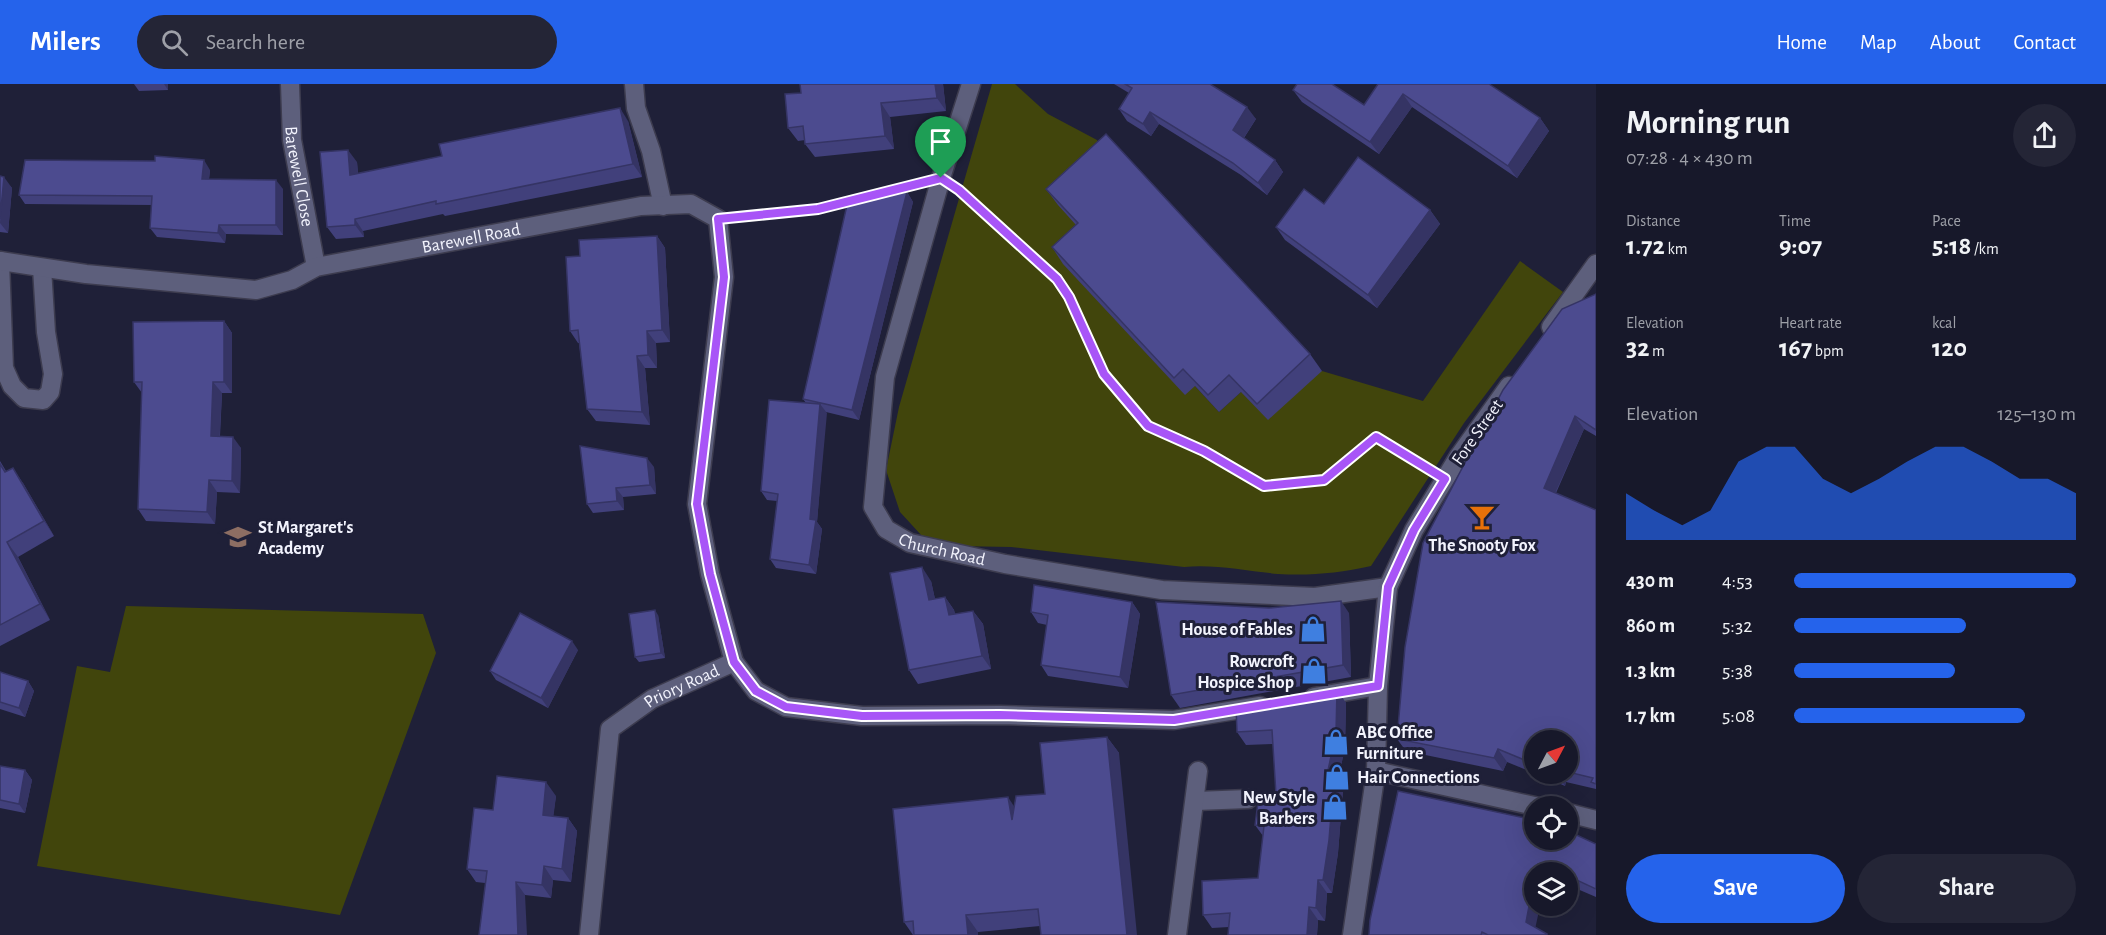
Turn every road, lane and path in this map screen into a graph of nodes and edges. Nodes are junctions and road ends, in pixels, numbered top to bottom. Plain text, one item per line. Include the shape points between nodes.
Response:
1 (290, 84) edge
2 (634, 84) edge
3 (971, 84) edge
4 (941, 178) junction
5 (663, 206) junction
6 (718, 219) junction
7 (0, 261) edge
8 (1596, 264) edge
9 (316, 267) junction
10 (42, 268) junction
11 (1543, 338) edge
12 (1517, 375) edge
13 (1445, 479) junction
14 (1388, 587) junction
15 (734, 662) junction
16 (1378, 686) junction
17 (1198, 771) dead end
18 (1376, 771) junction
19 (1248, 799) dead end
20 (1196, 801) junction
21 (1524, 804) edge
22 (1578, 816) edge
23 (1596, 820) edge
24 (589, 935) edge
25 (1177, 935) edge
26 (1352, 935) edge

1 - 9 street, Barewell Close via 292,140
2 - 5 street via 636,108 651,151
3 - 4 street, Church Road
4 - 6 path via 818,209
4 - 13 path via 1057,279 1104,374 1148,426 1204,451 1264,486 1324,480 1376,437
4 - 14 street, Church Road via 885,377 873,507 886,529 910,543 994,562 1162,590 1315,597
5 - 6 street, Barewell Road via 691,204
5 - 9 street, Barewell Road via 640,206
6 - 15 street via 724,277 697,504 710,574
7 - 10 street, Barewell Road
7 - 10 street via 4,368 12,386 24,398 43,400 50,392 53,374
8 - 11 street
9 - 10 street, Barewell Road via 292,280 256,290
12 - 13 street, Fore Street
13 - 14 street, Fore Street via 1414,530
14 - 16 street, Fore Street
15 - 16 street, Priory Road via 756,691 786,707 862,716 1174,720
15 - 24 street, Priory Road via 652,699 610,729
16 - 18 street, Fore Street
17 - 20 street
18 - 21 street
18 - 26 street, Fore Street
19 - 20 street
20 - 25 street
22 - 23 street

